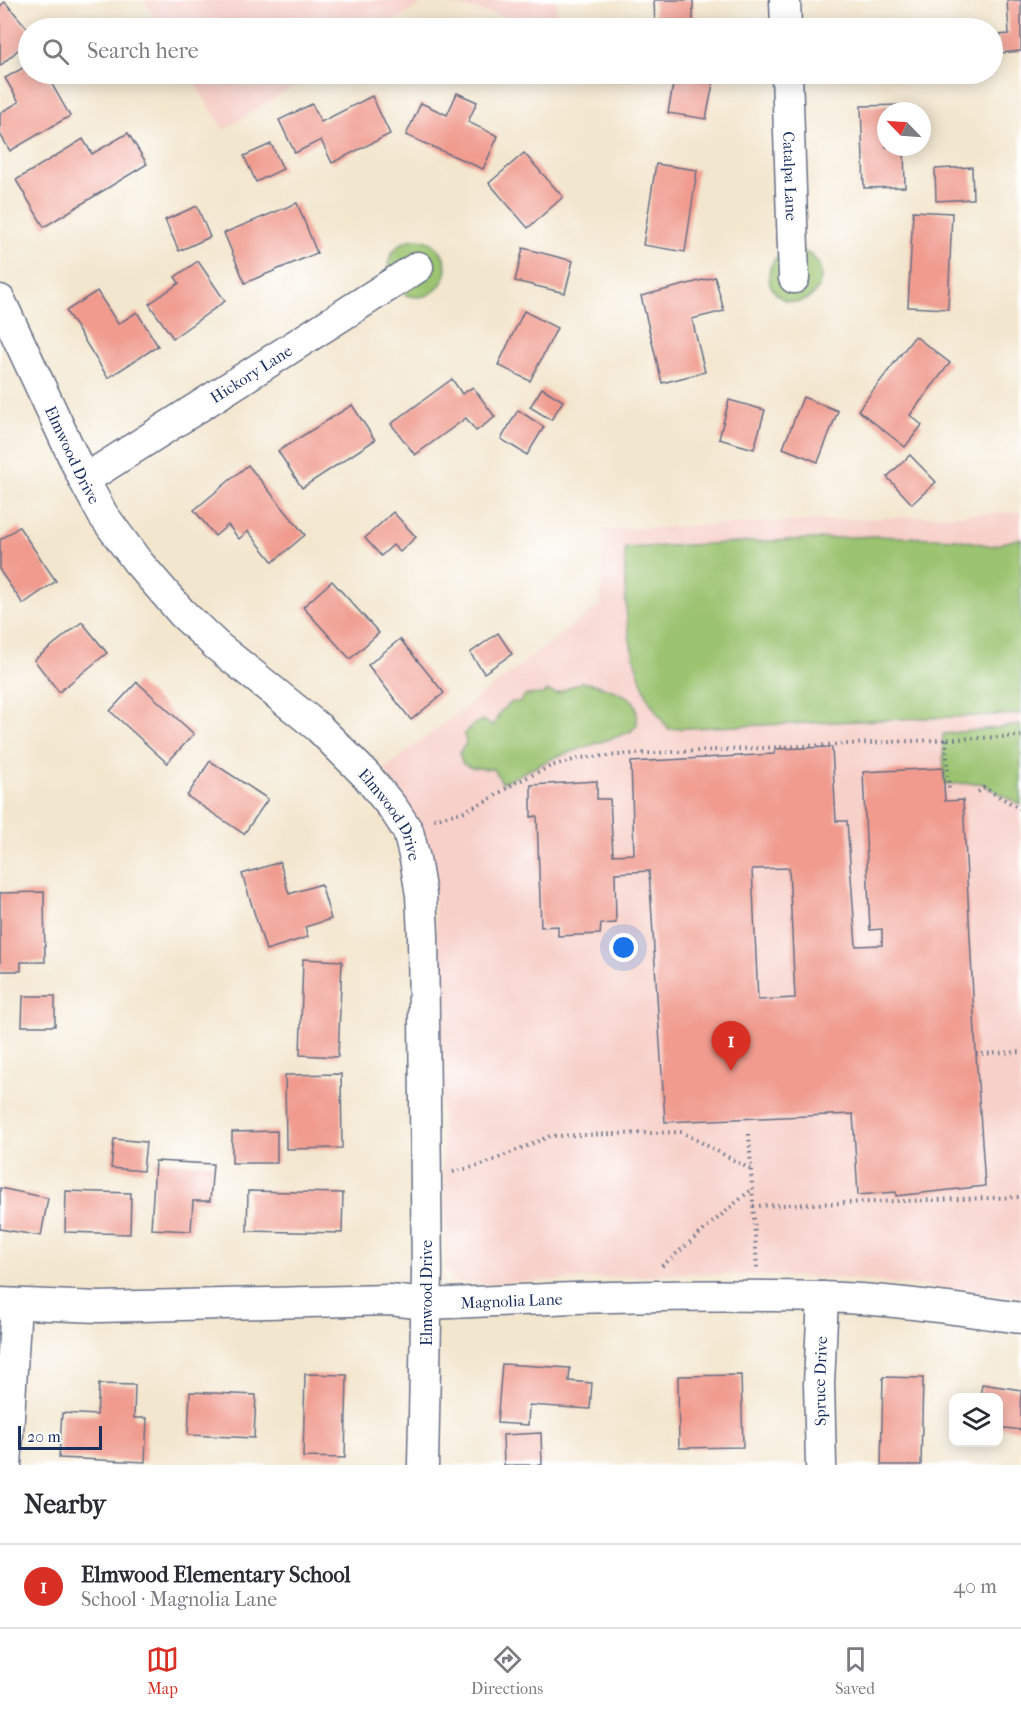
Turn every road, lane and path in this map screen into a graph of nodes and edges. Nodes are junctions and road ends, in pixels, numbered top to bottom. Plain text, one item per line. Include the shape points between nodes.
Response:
1 (785, 0) edge
2 (786, 18) edge
3 (787, 84) edge
4 (418, 267) dead end
5 (794, 278) dead end
6 (0, 300) edge
7 (84, 480) junction
8 (1021, 736) edge
9 (946, 739) junction
10 (978, 792) dead end
11 (948, 793) dead end
12 (1021, 809) edge
13 (426, 820) dead end
14 (1021, 1052) edge
15 (976, 1054) dead end
16 (749, 1134) dead end
17 (750, 1169) junction
18 (449, 1173) dead end
19 (753, 1189) junction
20 (1021, 1197) edge
21 (753, 1206) junction
22 (658, 1268) dead end
23 (757, 1274) dead end
24 (823, 1297) junction
25 (8, 1304) edge
26 (426, 1304) junction
27 (1021, 1318) edge
28 (6, 1465) edge
29 (423, 1465) edge
30 (821, 1465) edge

1 - 2 street
3 - 5 street, Catalpa Lane
4 - 7 street, Hickory Lane
6 - 7 street, Elmwood Drive
7 - 26 street, Elmwood Drive via 103,515 182,613 319,728 366,775 408,831 421,895 423,935
8 - 9 path
9 - 11 path
9 - 13 path via 581,758 551,766 462,812
10 - 12 path via 984,788
14 - 15 path
16 - 17 path
17 - 18 path via 682,1132 550,1136 482,1166
17 - 19 path
19 - 21 path
19 - 22 path
20 - 21 path
21 - 23 path
24 - 26 street, Magnolia Lane
24 - 27 street, Magnolia Lane
24 - 30 street, Spruce Drive
25 - 26 street, Magnolia Lane via 390,1300
25 - 28 street
26 - 29 street, Elmwood Drive

